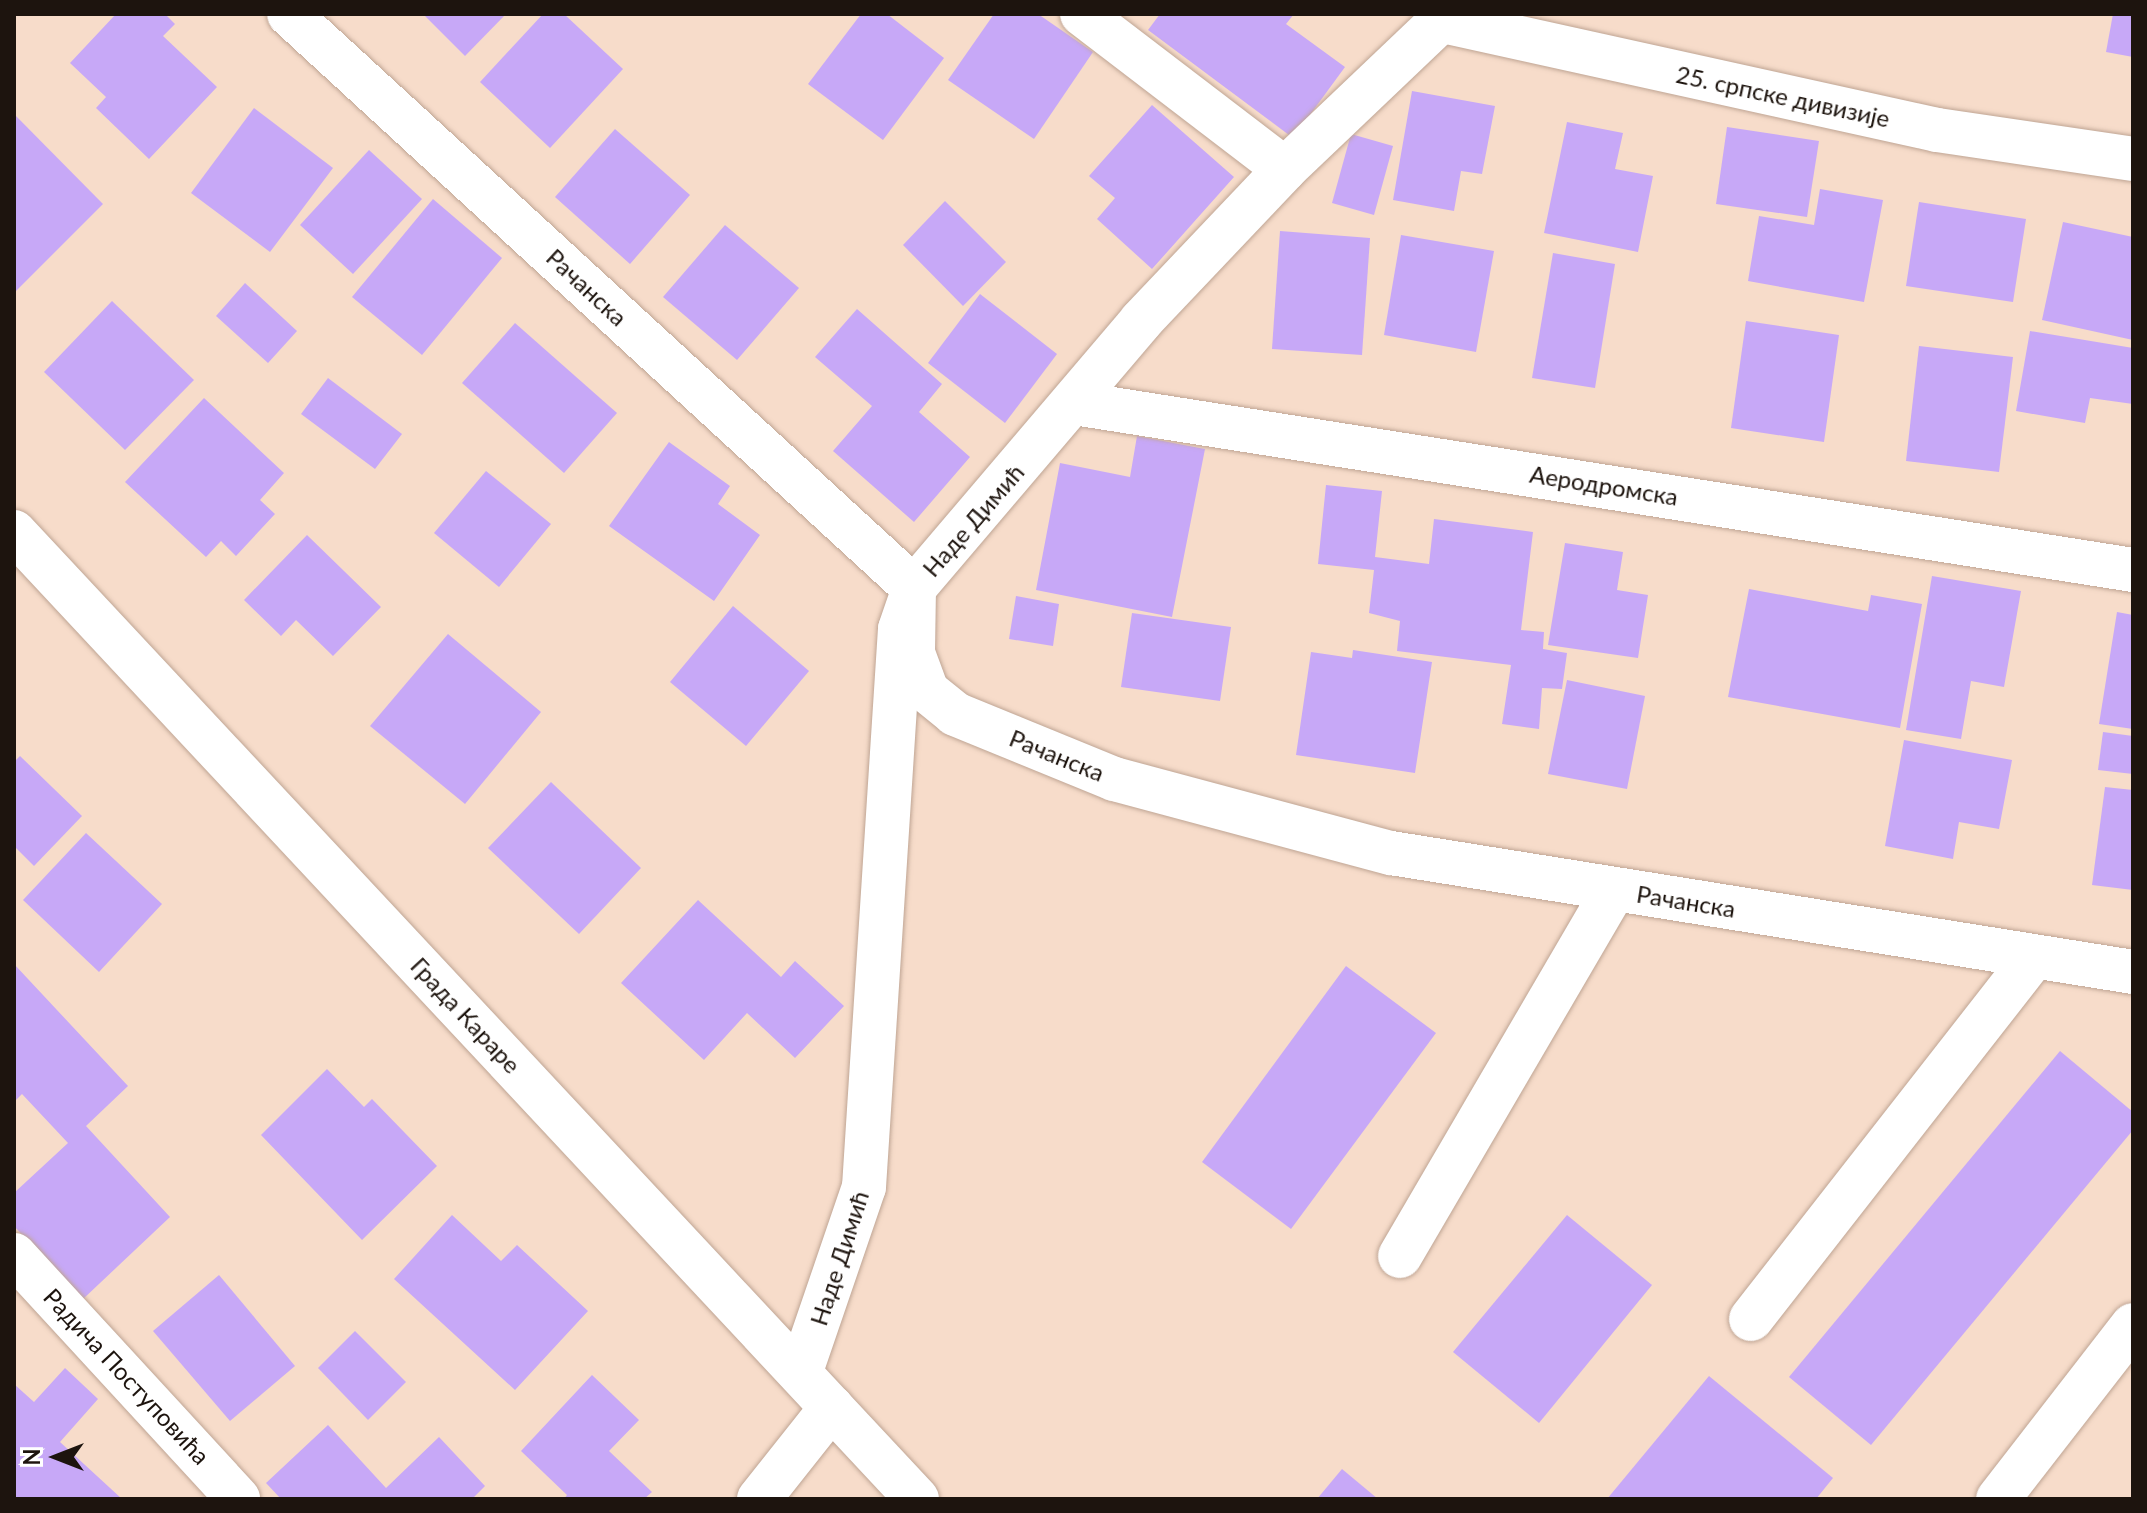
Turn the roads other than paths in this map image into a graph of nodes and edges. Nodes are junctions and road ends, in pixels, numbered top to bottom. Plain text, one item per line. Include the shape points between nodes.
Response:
1 (289, 14) edge
2 (1082, 14) edge
3 (1443, 16) edge
4 (2133, 159) edge
5 (1285, 169) junction
6 (1074, 403) junction
7 (14, 532) edge
8 (2133, 570) edge
9 (914, 588) junction
10 (1614, 890) junction
11 (2032, 959) junction
12 (2133, 972) edge
13 (14, 1255) edge
14 (1400, 1256) dead end
15 (1751, 1319) dead end
16 (2133, 1325) edge
17 (801, 1371) junction
18 (832, 1407) junction
19 (238, 1499) edge
20 (759, 1499) edge
21 (917, 1499) edge
22 (1998, 1499) edge

1 - 9 street, Рачанска
2 - 5 street
3 - 4 street, 25. српске дивизије via 1937,130
3 - 5 street, Наде Димић
5 - 6 street, Наде Димић via 1141,321
6 - 8 street, Аеродромска
6 - 9 street, Наде Димић
7 - 17 street, Града Караре
9 - 10 street, Рачанска via 913,653 927,691 955,714 1114,779 1259,822 1391,853
9 - 17 street, Наде Димић via 898,644 864,1187
10 - 11 street, Рачанска
10 - 14 street
11 - 12 street, Рачанска
11 - 15 street
13 - 19 street, Радича Поступовића
16 - 22 street
17 - 18 street, Града Караре
18 - 20 street
18 - 21 street, Града Караре

